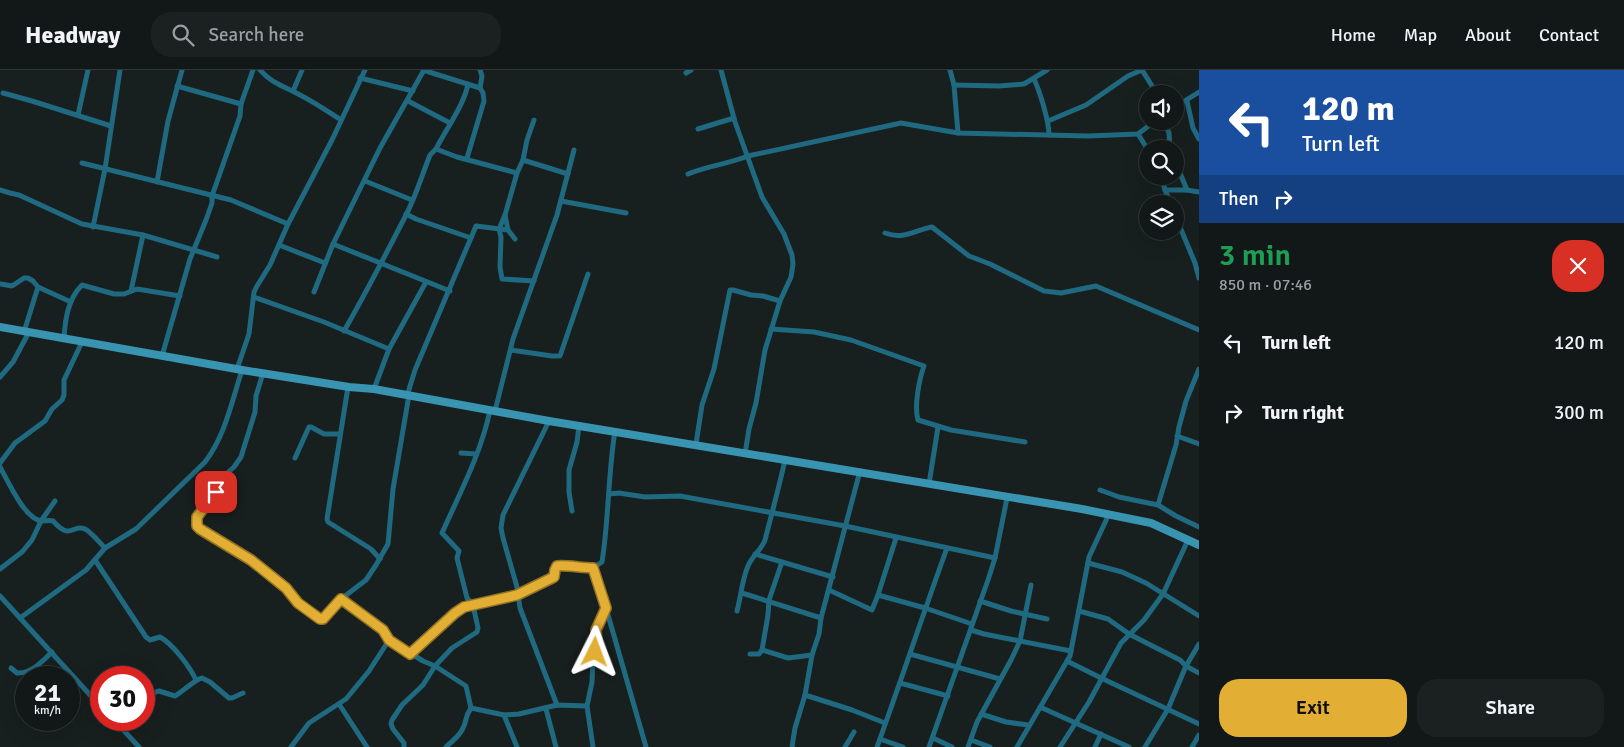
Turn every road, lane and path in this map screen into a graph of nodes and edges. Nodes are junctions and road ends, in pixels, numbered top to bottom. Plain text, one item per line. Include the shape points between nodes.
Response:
1 (88, 70) edge
2 (120, 70) edge
3 (182, 70) edge
4 (253, 70) edge
5 (260, 70) edge
6 (302, 70) edge
7 (365, 70) edge
8 (424, 70) edge
9 (480, 70) edge
10 (721, 70) edge
11 (950, 70) edge
12 (1047, 70) edge
13 (1142, 70) edge
14 (360, 78) junction
15 (1034, 79) junction
16 (468, 84) junction
17 (954, 84) junction
18 (1151, 85) edge
19 (177, 86) junction
20 (480, 88) junction
21 (293, 91) junction
22 (412, 91) junction
23 (1199, 92) edge
24 (4, 93) dead end
25 (1187, 100) junction
26 (408, 101) junction
27 (1184, 102) edge
28 (241, 104) junction
29 (78, 115) junction
30 (734, 118) junction
31 (341, 120) junction
32 (534, 120) dead end
33 (1048, 121) junction
34 (450, 123) junction
35 (111, 126) junction
36 (698, 129) dead end
37 (1143, 130) edge
38 (958, 133) junction
39 (1138, 134) junction
40 (1049, 135) junction
41 (1199, 139) edge
42 (1142, 140) edge
43 (436, 149) junction
44 (574, 150) dead end
45 (748, 156) junction
46 (467, 158) junction
47 (523, 160) junction
48 (82, 163) dead end
49 (105, 169) junction
50 (517, 172) junction
51 (568, 174) junction
52 (688, 174) dead end
53 (365, 181) junction
54 (157, 182) junction
55 (1184, 183) edge
56 (1164, 185) edge
57 (0, 190) edge
58 (1165, 190) junction
59 (1187, 190) junction
60 (1199, 192) edge
61 (1167, 195) edge
62 (212, 196) junction
63 (412, 200) junction
64 (561, 202) junction
65 (626, 213) dead end
66 (406, 214) junction
67 (505, 215) junction
68 (288, 224) junction
69 (93, 226) junction
70 (499, 229) junction
71 (508, 230) junction
72 (885, 233) dead end
73 (143, 235) junction
74 (1184, 237) edge
75 (471, 238) junction
76 (515, 239) dead end
77 (280, 244) junction
78 (333, 244) junction
79 (195, 249) junction
80 (217, 257) dead end
81 (325, 263) junction
82 (382, 263) junction
83 (588, 274) dead end
84 (1199, 278) edge
85 (534, 281) junction
86 (426, 282) junction
87 (1, 284) edge
88 (38, 287) junction
89 (131, 291) junction
90 (450, 291) junction
91 (314, 292) dead end
92 (180, 296) junction
93 (254, 297) junction
94 (780, 300) junction
95 (71, 302) junction
96 (0, 327) edge
97 (772, 329) junction
98 (1199, 330) edge
99 (344, 331) junction
100 (26, 332) junction
101 (64, 338) junction
102 (82, 342) junction
103 (389, 349) junction
104 (511, 350) junction
105 (162, 356) junction
106 (1199, 369) edge
107 (240, 370) junction
108 (263, 373) junction
109 (0, 377) edge
110 (348, 387) junction
111 (374, 389) junction
112 (408, 396) junction
113 (493, 410) junction
114 (549, 421) junction
115 (579, 426) junction
116 (938, 426) junction
117 (615, 431) junction
118 (340, 434) junction
119 (1178, 436) junction
120 (1026, 442) dead end
121 (696, 444) junction
122 (1199, 444) edge
123 (461, 453) dead end
124 (476, 454) junction
125 (745, 454) junction
126 (295, 458) dead end
127 (786, 460) junction
128 (0, 463) edge
129 (0, 467) edge
130 (860, 471) junction
131 (930, 484) junction
132 (1100, 490) dead end
133 (609, 494) junction
134 (1006, 498) junction
135 (55, 501) dead end
136 (1158, 505) junction
137 (572, 511) dead end
138 (773, 512) junction
139 (1109, 514) junction
140 (40, 521) junction
141 (846, 526) junction
142 (1199, 527) edge
143 (896, 538) junction
144 (1188, 540) junction
145 (1199, 545) edge
146 (105, 548) junction
147 (947, 548) junction
148 (755, 554) junction
149 (995, 558) junction
150 (380, 559) junction
151 (96, 560) junction
152 (782, 562) junction
153 (1088, 562) junction
154 (593, 568) junction
155 (0, 569) edge
156 (833, 577) junction
157 (1031, 585) dead end
158 (829, 590) junction
159 (742, 592) junction
160 (1163, 594) junction
161 (517, 595) junction
162 (878, 595) junction
163 (0, 596) edge
164 (341, 599) junction
165 (769, 600) junction
166 (980, 601) junction
167 (473, 605) junction
168 (606, 608) junction
169 (925, 608) junction
170 (737, 611) dead end
171 (1079, 611) junction
172 (1025, 614) junction
173 (1199, 616) edge
174 (20, 618) junction
175 (821, 618) junction
176 (1046, 619) dead end
177 (972, 627) junction
178 (1130, 634) junction
179 (389, 640) junction
180 (1020, 641) junction
181 (1199, 644) edge
182 (762, 650) junction
183 (1071, 651) junction
184 (52, 652) junction
185 (410, 654) junction
186 (750, 654) dead end
187 (910, 654) junction
188 (812, 655) junction
189 (1067, 661) junction
190 (435, 666) junction
191 (1186, 666) junction
192 (11, 668) dead end
193 (958, 668) junction
194 (1199, 673) edge
195 (1101, 678) junction
196 (196, 680) junction
197 (1000, 680) junction
198 (900, 683) junction
199 (155, 692) edge
200 (243, 693) dead end
201 (90, 694) edge
202 (806, 695) junction
203 (948, 696) junction
204 (339, 704) junction
205 (557, 705) junction
206 (586, 706) junction
207 (1040, 706) junction
208 (471, 708) junction
209 (546, 709) junction
210 (1168, 709) junction
211 (981, 714) junction
212 (504, 715) junction
213 (1077, 722) junction
214 (885, 723) junction
215 (1199, 724) edge
216 (1028, 725) junction
217 (124, 731) edge
218 (854, 732) dead end
219 (1102, 734) junction
220 (1199, 734) edge
221 (933, 738) junction
222 (880, 739) junction
223 (971, 740) junction
224 (793, 746) edge
225 (139, 747) edge
226 (291, 747) edge
227 (367, 747) edge
228 (404, 747) edge
229 (446, 747) edge
230 (517, 747) edge
231 (556, 747) edge
232 (593, 747) edge
233 (646, 747) edge
234 (846, 747) edge
235 (877, 747) edge
236 (903, 747) edge
237 (929, 747) edge
238 (952, 747) edge
239 (968, 747) edge
240 (990, 747) edge
241 (1017, 747) edge
242 (1060, 747) edge
243 (1095, 747) edge
244 (1129, 747) edge
245 (1145, 747) edge
246 (1192, 747) edge

1 - 29 street
2 - 35 street
3 - 19 street
4 - 28 street
5 - 21 street via 273,82
6 - 21 street
7 - 14 street
8 - 16 street
8 - 22 street
9 - 20 street
10 - 30 street
11 - 17 street
12 - 15 street
13 - 18 street
13 - 33 street via 1086,105
14 - 22 street
14 - 31 street
15 - 17 street via 1010,86
15 - 33 street
16 - 20 street
16 - 34 street
17 - 38 street
19 - 28 street
19 - 54 street
20 - 46 street via 484,101
21 - 31 street
22 - 26 street
23 - 25 street
24 - 29 street
25 - 27 street
25 - 41 street
26 - 34 street
26 - 53 street
28 - 62 street via 240,116
29 - 35 street
30 - 36 street
30 - 45 street
31 - 68 street
32 - 47 street
33 - 40 street
34 - 43 street
35 - 49 street
37 - 39 street
38 - 40 street
38 - 45 street via 901,123
39 - 40 street
39 - 42 street
43 - 46 street
43 - 63 street via 430,155
44 - 51 street
45 - 52 street
45 - 94 street via 764,202 784,234 792,255 791,277
46 - 50 street
47 - 50 street
47 - 51 street
48 - 49 street
49 - 54 street
49 - 69 street
50 - 67 street
51 - 64 street
53 - 63 street
53 - 78 street
54 - 62 street
55 - 59 street
56 - 58 street
57 - 69 street
58 - 59 street
58 - 61 street
59 - 60 street
62 - 68 street via 231,200
62 - 79 street
63 - 66 street
64 - 65 street
64 - 85 street
66 - 75 street
66 - 82 street
67 - 70 street
67 - 71 street
68 - 77 street
69 - 73 street
70 - 71 street
70 - 75 street via 476,226
70 - 85 street via 502,279
71 - 76 street
72 - 98 street via 908,235 932,227 969,256 1044,291 1061,293 1096,286
73 - 79 street
73 - 89 street
74 - 84 street
75 - 90 street
77 - 81 street
77 - 93 street
78 - 81 street
78 - 82 street
79 - 80 street
79 - 92 street
81 - 91 street
82 - 86 street
82 - 99 street
83 - 104 street via 560,356
85 - 104 street
86 - 90 street
86 - 103 street
87 - 88 street via 12,286 28,278
88 - 95 street
88 - 100 street
89 - 92 street via 144,289
89 - 95 street via 114,294 82,285
90 - 112 street via 415,370
92 - 105 street
93 - 99 street
93 - 107 street
94 - 97 street
94 - 121 street via 730,290 714,369 702,405
95 - 101 street via 66,314
96 - 100 main road
97 - 116 street via 814,332 852,340 924,366 916,414 918,420
97 - 125 street via 762,362
99 - 103 street
100 - 101 main road
100 - 109 street via 13,362
101 - 102 main road
102 - 105 main road
102 - 128 street via 64,380 63,398 45,421 15,443
103 - 111 street
104 - 113 street
105 - 107 main road
106 - 119 street via 1186,401
107 - 108 main road
107 - 146 street via 226,422 212,453 136,529
108 - 110 main road
108 - 164 street via 241,457 197,517 197,526 251,560 320,619
110 - 111 main road
110 - 118 street
111 - 112 main road
112 - 113 main road
112 - 150 street via 388,544
113 - 114 main road
113 - 124 street
114 - 115 main road
114 - 161 street via 503,515 501,528
115 - 117 main road
115 - 137 street via 569,470
116 - 120 street
116 - 131 street
117 - 121 main road
117 - 133 street
118 - 126 street via 324,434 308,427
118 - 150 street via 327,519
119 - 122 street
119 - 136 street
121 - 125 main road
123 - 124 street
124 - 167 street via 442,533 459,551 457,558 467,598
125 - 127 main road
127 - 130 main road
127 - 138 street
129 - 140 street via 27,512
130 - 131 main road
130 - 141 street
131 - 134 main road
132 - 136 street
133 - 138 street via 680,496
133 - 154 street via 602,562
134 - 139 main road
134 - 149 street
135 - 140 street
136 - 142 street
138 - 141 street
138 - 148 street via 764,542
139 - 144 main road via 1151,524
139 - 153 street
140 - 146 street via 53,521 67,532 85,529
140 - 155 street via 30,543
141 - 143 street
141 - 156 street
143 - 147 street
143 - 162 street
144 - 145 main road
144 - 160 street
146 - 151 street
147 - 149 street
147 - 169 street
148 - 152 street
148 - 159 street via 743,580
149 - 166 street
150 - 164 street via 366,580
151 - 174 street
151 - 196 street via 146,637 166,640
152 - 156 street
152 - 165 street
153 - 160 street via 1122,572
153 - 171 street
154 - 161 street via 557,566 554,577
154 - 168 street
156 - 158 street
157 - 172 street
158 - 162 street via 872,610
158 - 175 street
159 - 165 street
159 - 170 street
160 - 173 street
160 - 178 street
161 - 167 street
161 - 205 street
162 - 169 street
163 - 174 street
164 - 179 street via 383,630
165 - 175 street
165 - 182 street
166 - 172 street
166 - 177 street
167 - 185 street via 455,613
167 - 190 street via 477,632 452,648
168 - 206 street via 596,630 592,682
168 - 233 street
169 - 177 street
169 - 187 street
171 - 178 street via 1108,619
171 - 183 street
172 - 176 street
172 - 180 street
174 - 184 street
175 - 188 street
177 - 180 street via 984,634
177 - 193 street
178 - 191 street
178 - 195 street
179 - 185 street
179 - 204 street via 369,671
180 - 183 street
180 - 197 street
181 - 191 street
182 - 186 street via 759,654
182 - 188 street via 788,658
183 - 189 street
184 - 192 street via 25,672 18,673
184 - 201 street
185 - 190 street
187 - 193 street
187 - 198 street
188 - 202 street
189 - 195 street
189 - 207 street
190 - 208 street via 466,686
190 - 228 street via 392,720 393,729
191 - 194 street
191 - 210 street
193 - 197 street
193 - 203 street
195 - 210 street
195 - 213 street
196 - 199 street via 175,696
196 - 200 street via 204,678 228,698
197 - 211 street
198 - 203 street
198 - 214 street
202 - 214 street
202 - 224 street via 795,728
203 - 221 street
204 - 226 street via 309,723
204 - 227 street
205 - 206 street
205 - 209 street
206 - 232 street
207 - 213 street
207 - 216 street
208 - 212 street
208 - 229 street via 465,726
209 - 212 street
209 - 231 street
210 - 215 street
210 - 245 street
211 - 216 street
211 - 223 street
212 - 230 street
213 - 219 street
213 - 242 street
214 - 222 street
216 - 241 street
217 - 225 street
218 - 234 street
219 - 243 street
219 - 244 street
220 - 246 street
221 - 237 street
221 - 238 street
222 - 235 street
222 - 236 street
223 - 239 street
223 - 240 street

